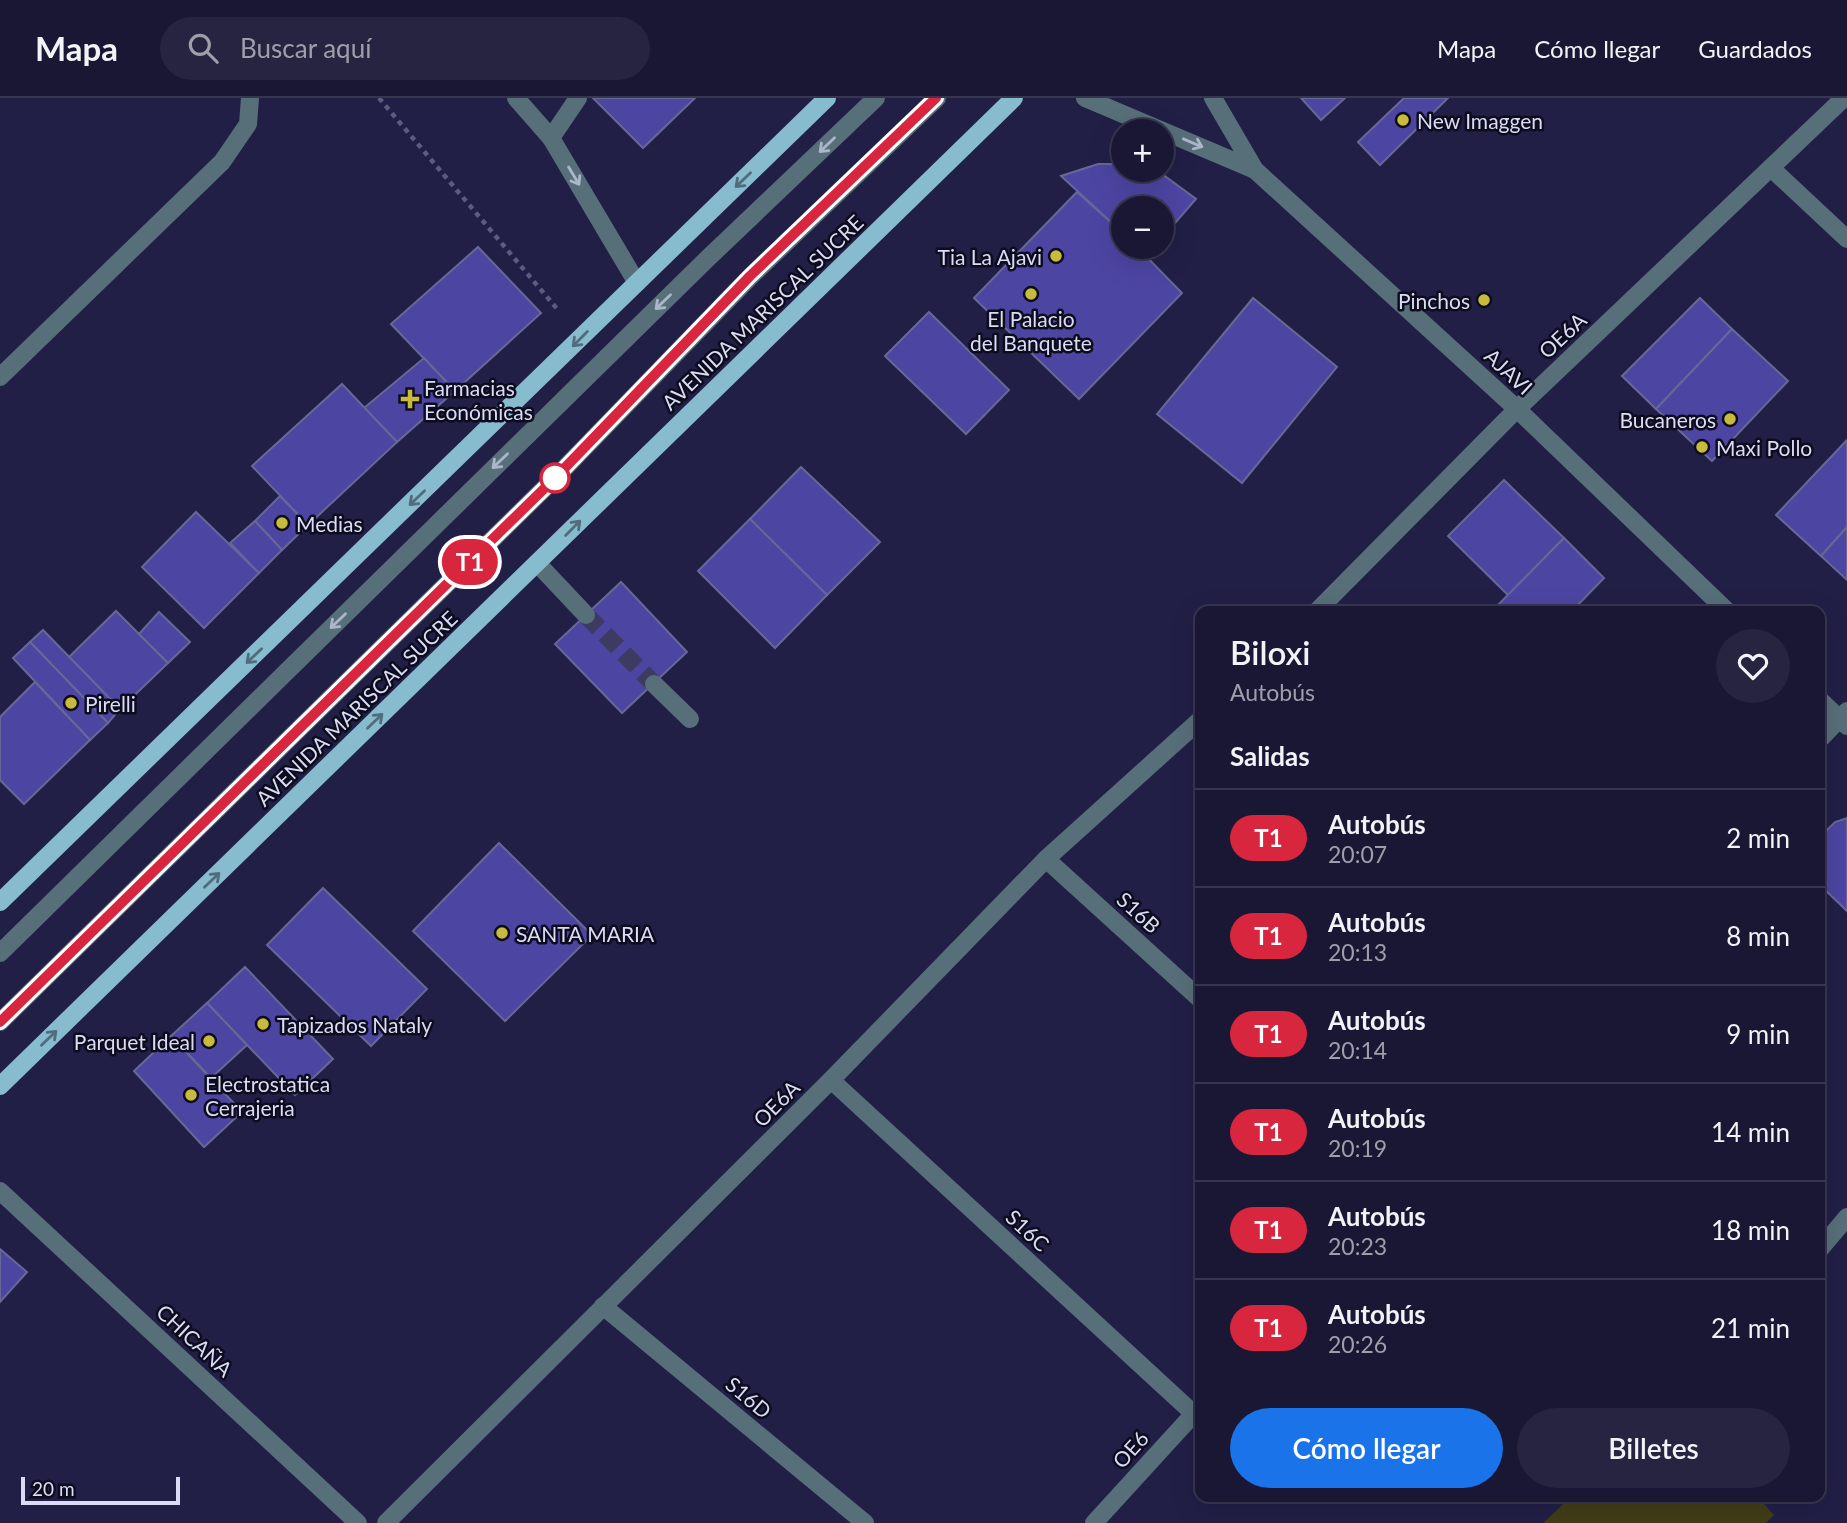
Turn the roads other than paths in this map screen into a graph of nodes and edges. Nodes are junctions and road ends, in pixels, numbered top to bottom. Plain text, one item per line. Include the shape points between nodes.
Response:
1 (250, 98) edge
2 (516, 98) edge
3 (578, 98) edge
4 (876, 98) edge
5 (937, 98) edge
6 (1014, 98) edge
7 (1085, 98) edge
8 (1213, 98) edge
9 (1844, 98) edge
10 (821, 99) edge
11 (551, 138) junction
12 (1771, 168) junction
13 (1255, 170) junction
14 (1847, 239) edge
15 (637, 283) junction
16 (0, 377) edge
17 (1517, 409) junction
18 (537, 564) junction
19 (1322, 606) edge
20 (1722, 606) edge
21 (586, 615) tunnel mouth
22 (654, 684) tunnel mouth
23 (1825, 704) edge
24 (1844, 718) edge
25 (690, 719) dead end
26 (1195, 725) edge
27 (1825, 735) edge
28 (1046, 859) junction
29 (0, 902) edge
30 (0, 953) edge
31 (1195, 994) edge
32 (0, 1022) edge
33 (831, 1080) junction
34 (0, 1086) edge
35 (0, 1191) edge
36 (1844, 1226) edge
37 (1825, 1244) edge
38 (603, 1306) junction
39 (1195, 1408) edge
40 (1195, 1412) edge
41 (358, 1523) edge
42 (386, 1523) edge
43 (865, 1523) edge
44 (1094, 1523) edge

1 - 16 street via 247,124 222,162
2 - 11 street
3 - 11 street
4 -> 30 street
5 - 32 street via 750,276 555,478
18 -> 6 main road, AVENIDA MARISCAL SUCRE
7 -> 13 street, AJAVI
8 - 13 street, AJAVI
9 - 12 street, OE6A
10 -> 15 main road
11 -> 15 street
12 - 14 street
12 - 17 street, OE6A
13 - 17 street, AJAVI
15 -> 29 main road
17 - 19 street, OE6A
17 - 20 street, AJAVI
18 - 21 street
34 -> 18 main road, AVENIDA MARISCAL SUCRE
22 - 25 street
23 - 24 street
24 - 27 street
26 - 28 street, OE6A
28 - 31 street, S16B
28 - 33 street, OE6A
33 - 38 street, OE6A
33 - 39 street, S16C
35 - 41 street, CHICAÑA
36 - 37 street
38 - 42 street, OE6A
38 - 43 street, S16D
40 - 44 street, OE6

